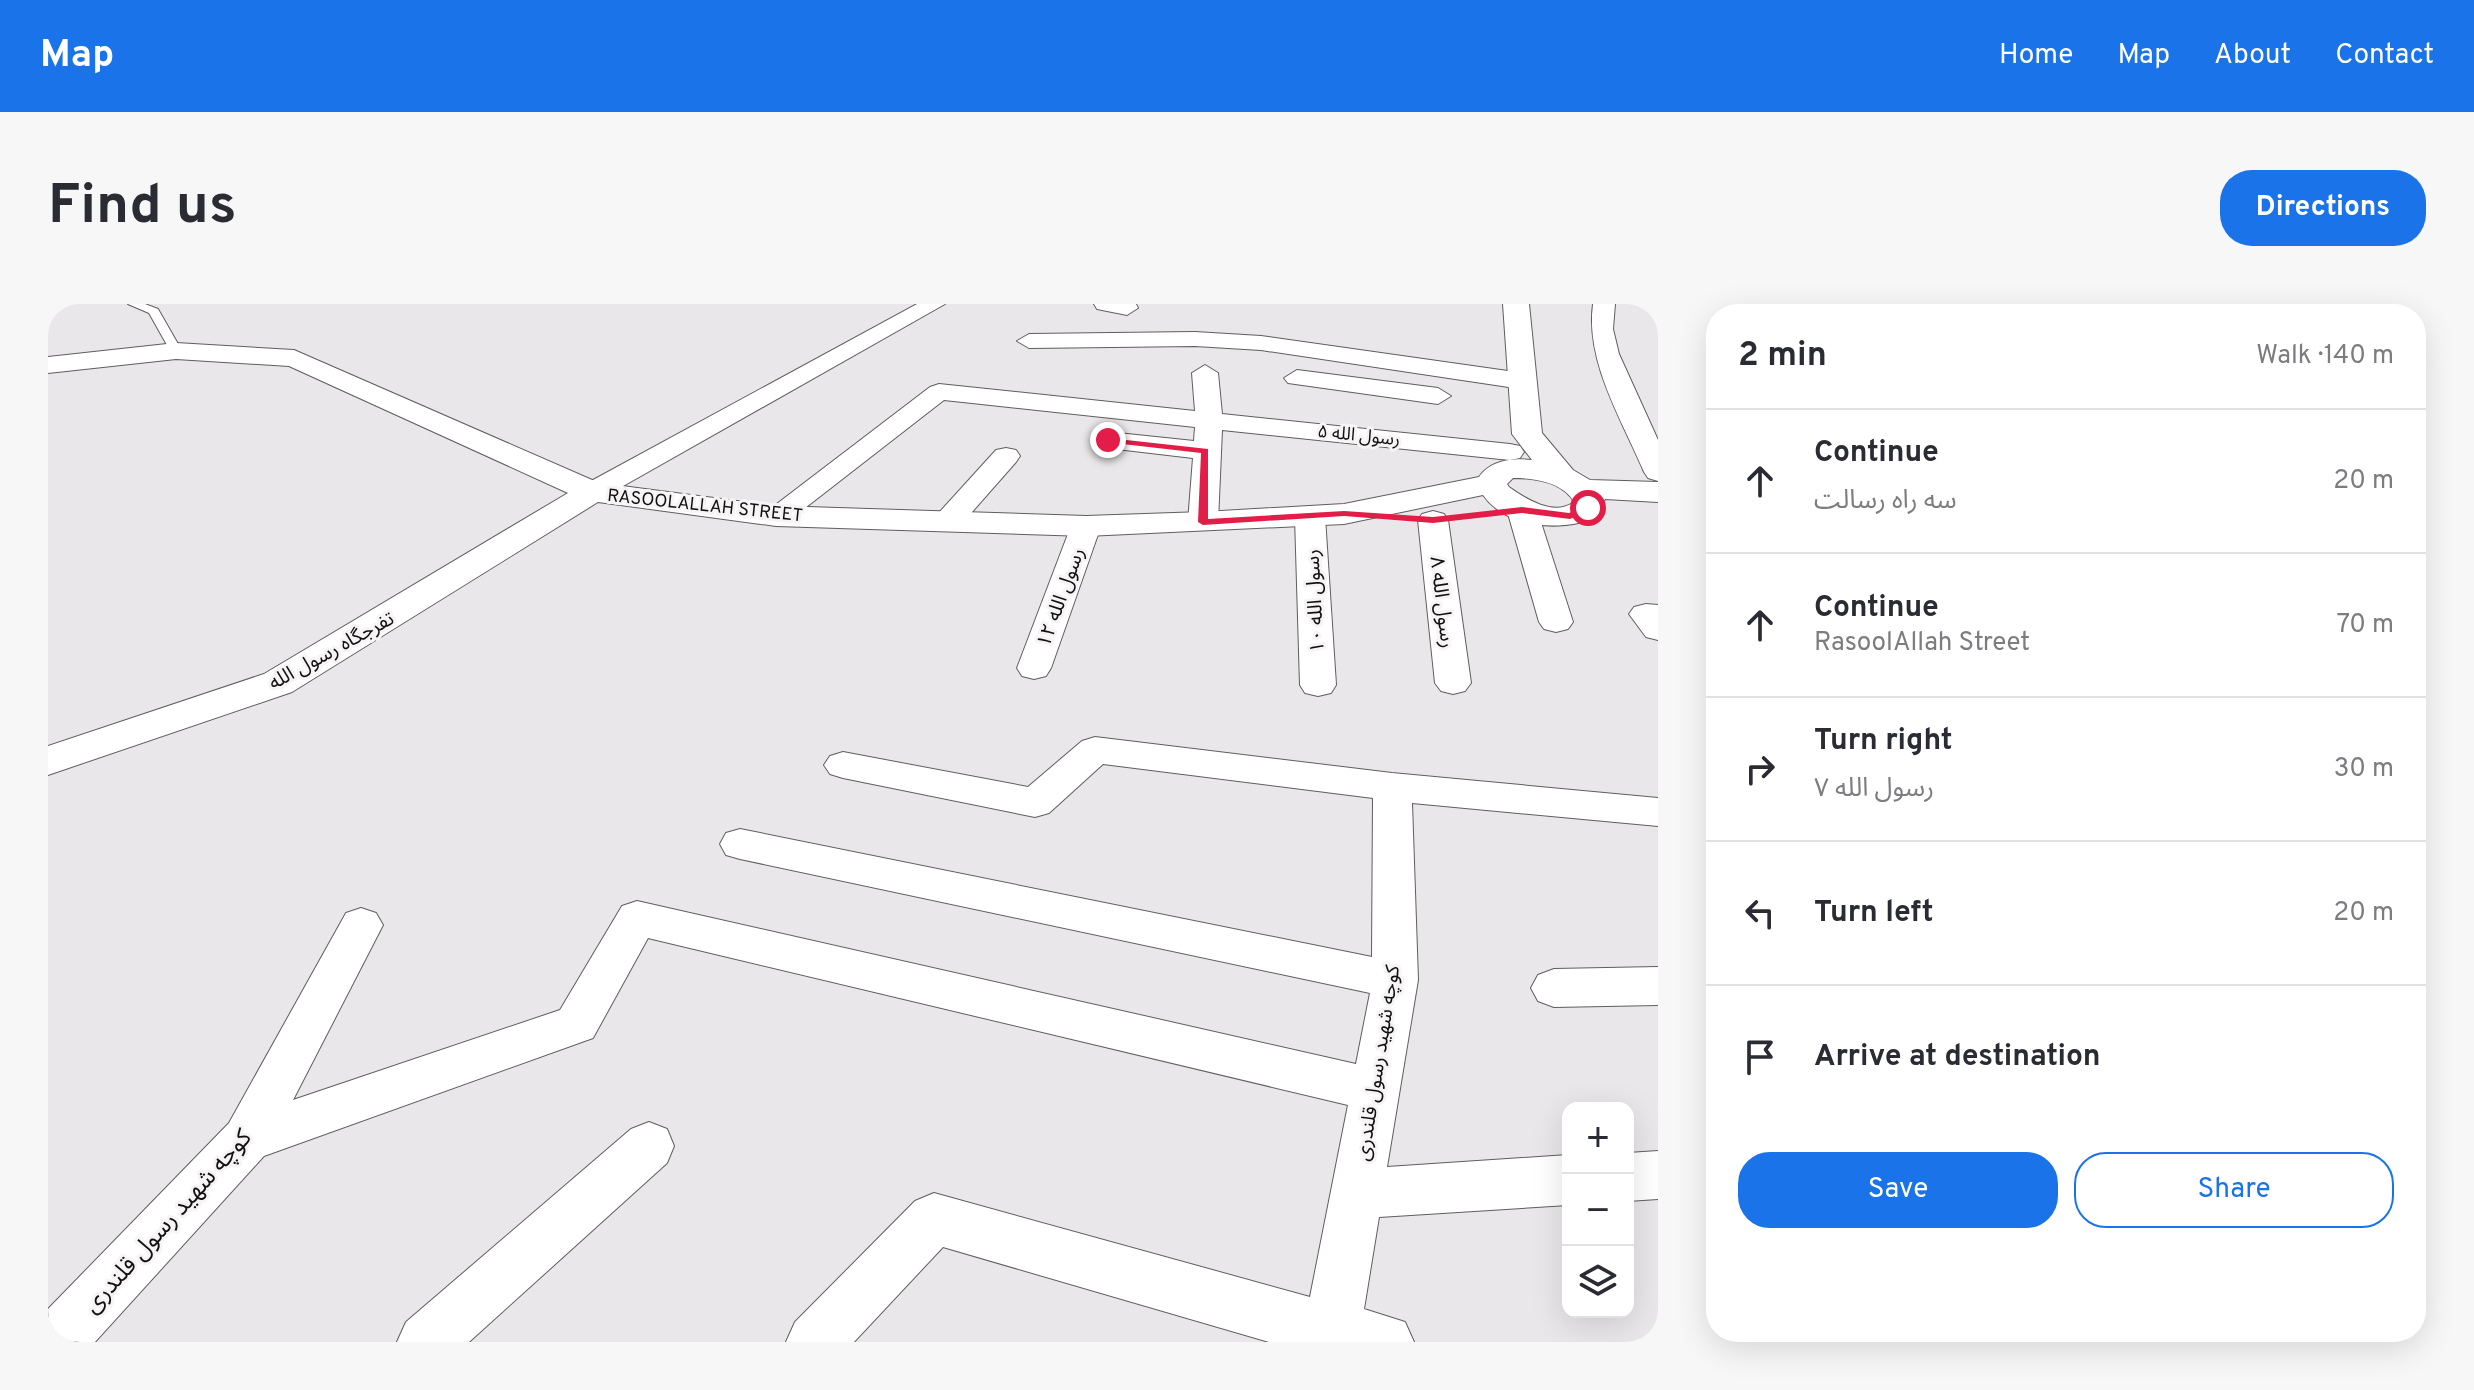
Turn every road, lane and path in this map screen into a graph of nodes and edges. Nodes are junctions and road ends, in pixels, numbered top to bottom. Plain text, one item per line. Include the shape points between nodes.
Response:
1 (134, 304) edge
2 (934, 304) edge
3 (1516, 304) edge
4 (1604, 304) edge
5 (1029, 341) dead end
6 (176, 351) junction
7 (48, 365) edge
8 (1205, 373) dead end
9 (1297, 378) dead end
10 (1462, 399) dead end
11 (1492, 403) dead end
12 (1209, 419) junction
13 (1512, 439) junction
14 (1108, 440) dead end
15 (1205, 451) junction
16 (1006, 456) dead end
17 (1658, 472) edge
18 (1578, 491) junction
19 (592, 492) junction
20 (1658, 492) edge
21 (1658, 509) edge
22 (1522, 510) junction
23 (1344, 514) junction
24 (776, 516) junction
25 (1310, 517) junction
26 (1433, 520) junction
27 (947, 522) junction
28 (1203, 522) junction
29 (1086, 526) junction
30 (1658, 615) edge
31 (1556, 622) dead end
32 (1658, 630) edge
33 (1034, 668) dead end
34 (1453, 683) dead end
35 (1318, 685) dead end
36 (48, 761) edge
37 (843, 765) dead end
38 (1392, 787) junction
39 (1658, 812) edge
40 (740, 844) dead end
41 (361, 925) dead end
42 (1395, 980) junction
43 (1658, 986) edge
44 (1554, 988) dead end
45 (1375, 1090) junction
46 (247, 1139) junction
47 (649, 1146) dead end
48 (1658, 1175) edge
49 (1634, 1177) edge
50 (1562, 1180) edge
51 (1354, 1194) junction
52 (1349, 1339) edge
53 (56, 1342) edge
54 (426, 1342) edge
55 (815, 1342) edge

1 - 6 lane via 154,311
2 - 19 street
3 - 13 street
4 - 17 street via 1601,329 1607,354
5 - 13 street via 1261,343
6 - 7 street, RASOOLALLAH STREET
6 - 19 street, RASOOLALLAH STREET via 294,358
8 - 12 street
9 - 10 street
11 - 13 street
12 - 13 street, رسول الله ۵
12 - 15 street
12 - 24 street, رسول الله ۵ via 939,392
13 - 18 street
13 - 18 street, RASOOLALLAH STREET via 1522,469
13 - 22 street via 1500,498
13 - 23 street, RASOOLALLAH STREET
14 - 15 street
15 - 28 street
16 - 27 street
18 - 20 street
18 - 21 street
18 - 22 street, RASOOLALLAH STREET via 1570,516
19 - 24 street, RASOOLALLAH STREET
19 - 36 street, تفرجگاه رسول الله via 278,683
22 - 26 street, RASOOLALLAH STREET
22 - 31 street
23 - 25 street, RASOOLALLAH STREET
23 - 26 street, RASOOLALLAH STREET
24 - 27 street, RASOOLALLAH STREET
25 - 28 street, RASOOLALLAH STREET
25 - 35 street, رسول الله ۱۰
26 - 34 street, رسول الله ۸
27 - 29 street, RASOOLALLAH STREET
28 - 29 street, RASOOLALLAH STREET
29 - 33 street, رسول الله ۱۲
30 - 32 street via 1646,614
37 - 38 street via 1035,803 1095,750
38 - 39 street
38 - 42 street, کوچه شهید رسول قلندری
40 - 42 street
41 - 46 street, کوچه شهید رسول قلندری
42 - 45 street, کوچه شهید رسول قلندری
43 - 44 street
45 - 46 street via 637,918 576,1024
45 - 51 street, کوچه شهید رسول قلندری
46 - 53 street, کوچه شهید رسول قلندری
47 - 54 street
48 - 49 street
50 - 51 street
51 - 52 street, کوچه شهید رسول قلندری
52 - 55 street via 934,1219

